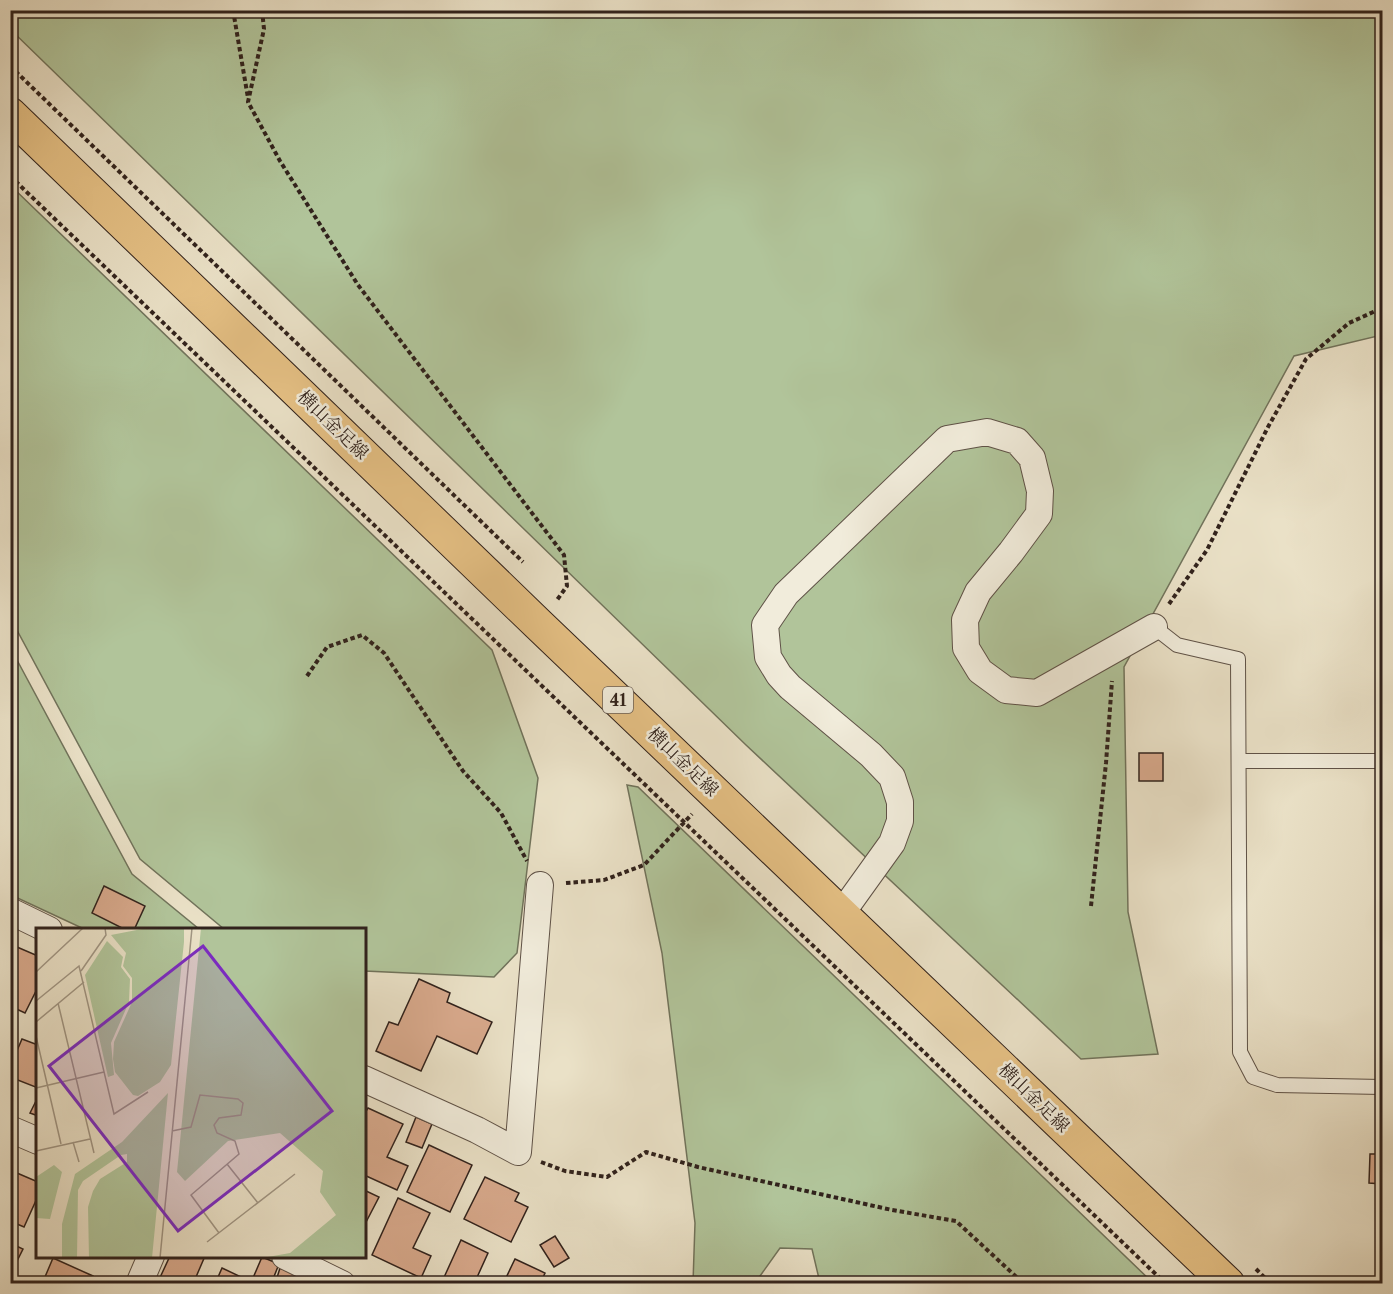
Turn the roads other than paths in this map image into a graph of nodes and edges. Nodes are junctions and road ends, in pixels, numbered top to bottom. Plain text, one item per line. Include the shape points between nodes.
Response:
1 (10, 114) edge
2 (1154, 627) joint
3 (1239, 761) junction
4 (1383, 761) edge
5 (540, 885) road end
6 (10, 911) edge
7 (841, 914) junction
8 (45, 928) edge
9 (366, 1080) edge
10 (1383, 1087) edge
11 (10, 1129) edge
12 (36, 1140) edge
13 (151, 1258) edge
14 (287, 1258) edge
15 (139, 1284) edge
16 (342, 1284) edge
17 (1227, 1284) edge

1 - 7 main road, 横山金足線 / 41
2 - 3 lane via 1177,645 1239,659
2 - 7 street via 1037,693 1006,690 980,672 966,648 965,621 978,592 1039,514 1040,491 1032,458 1017,441 987,432 947,439 786,594 765,625 768,657 779,675 892,777 900,802 900,821 892,843
3 - 4 lane
3 - 10 lane via 1240,1052 1253,1077 1277,1085
5 - 9 street via 518,1152
6 - 8 street
7 - 17 main road, 横山金足線 / 41
11 - 12 street
13 - 15 street
14 - 16 street

